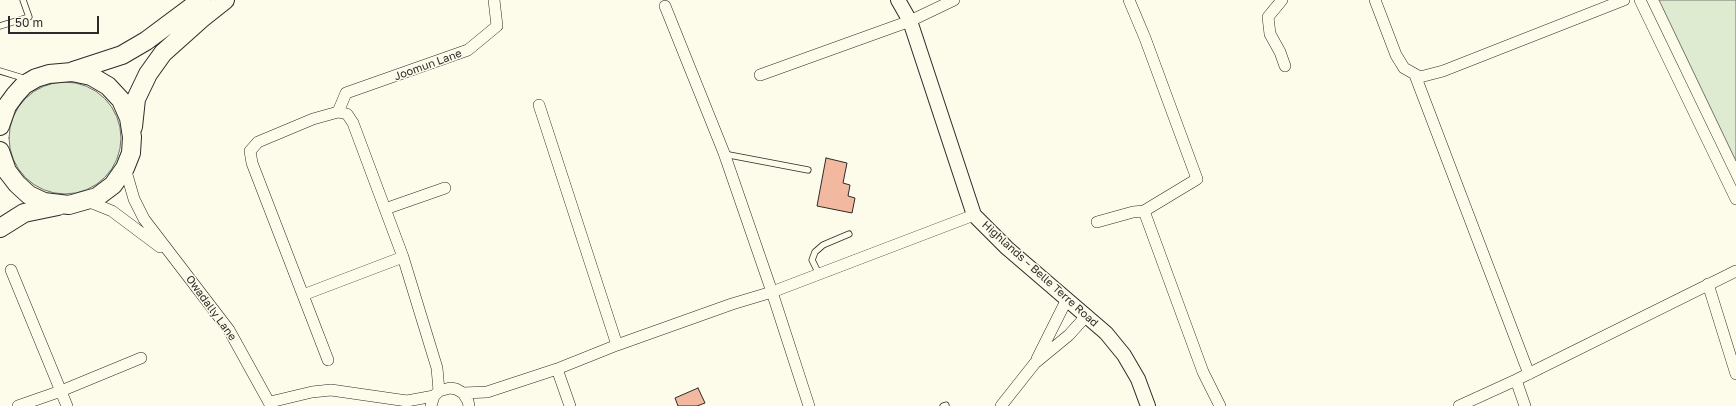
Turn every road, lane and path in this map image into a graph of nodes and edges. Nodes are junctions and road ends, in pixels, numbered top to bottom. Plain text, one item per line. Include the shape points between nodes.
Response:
1 (23, 0) edge
2 (201, 0) edge
3 (225, 0) edge
4 (494, 0) edge
5 (898, 0) edge
6 (954, 0) edge
7 (1129, 0) edge
8 (1282, 0) edge
9 (1375, 0) edge
10 (1624, 0) edge
11 (1640, 0) edge
12 (665, 6) dead end
13 (910, 21) junction
14 (0, 26) edge
15 (1285, 66) dead end
16 (0, 71) edge
17 (72, 72) junction
18 (49, 74) junction
19 (760, 75) dead end
20 (1414, 75) junction
21 (539, 105) dead end
22 (338, 112) junction
23 (1, 120) edge
24 (132, 137) junction
25 (0, 154) edge
26 (724, 154) junction
27 (125, 168) junction
28 (808, 170) dead end
29 (445, 188) dead end
30 (1736, 199) edge
31 (87, 201) junction
32 (61, 205) junction
33 (385, 209) junction
34 (1144, 212) junction
35 (974, 216) junction
36 (1097, 222) dead end
37 (0, 228) edge
38 (849, 234) dead end
39 (170, 255) junction
40 (403, 257) junction
41 (11, 270) dead end
42 (1736, 271) edge
43 (819, 274) junction
44 (1708, 284) junction
45 (772, 292) junction
46 (303, 295) junction
47 (1067, 299) junction
48 (1087, 315) junction
49 (617, 345) junction
50 (141, 358) dead end
51 (328, 360) dead end
52 (1035, 363) junction
53 (436, 368) junction
54 (557, 369) junction
55 (1529, 374) junction
56 (1736, 374) edge
57 (1516, 380) junction
58 (61, 391) junction
59 (460, 391) junction
60 (488, 392) junction
61 (435, 398) edge
62 (411, 403) edge
63 (270, 404) edge
64 (18, 406) edge
65 (67, 406) edge
66 (469, 406) edge
67 (473, 406) edge
68 (570, 406) edge
69 (808, 406) edge
70 (1001, 406) edge
71 (1148, 406) edge
72 (1220, 406) edge
73 (1459, 406) edge
74 (1525, 406) edge

1 - 14 lane via 29,17
2 - 17 highway via 146,41 122,55
3 - 24 highway via 163,53 148,74 136,99
4 - 22 street, Joomun Lane via 497,26 468,50 346,93
5 - 13 street, Highlands – Belle Terre Road
6 - 13 street
7 - 34 street via 1197,179
8 - 15 street via 1268,17 1270,34
9 - 20 street via 1396,54 1404,68
10 - 20 street via 1443,71 1420,77
11 - 30 street
12 - 26 street
13 - 19 street
13 - 35 street, Highlands – Belle Terre Road
16 - 18 lane via 23,78
17 - 18 highway
17 - 24 highway via 91,76 108,86 121,100 129,118
18 - 23 highway via 36,78 24,86 7,106
20 - 55 street
21 - 49 street
22 - 33 street via 348,114 353,123
22 - 46 street via 313,119 258,142 250,151 252,164
24 - 27 highway via 131,153
25 - 32 highway via 7,171 29,195 44,202
26 - 28 lane
26 - 45 street
27 - 31 highway via 113,185
27 - 39 street via 134,199 144,219
29 - 33 street
31 - 32 highway
31 - 39 street via 112,211
32 - 37 highway via 24,213
33 - 40 street
34 - 36 street via 1133,212
34 - 72 street via 1203,372
35 - 43 street
35 - 47 street, Highlands – Belle Terre Road
38 - 43 lane via 823,245 815,252 812,260
39 - 63 street, Owadally Lane via 229,330
40 - 46 street
40 - 53 street
41 - 58 street
42 - 44 street
43 - 45 street
44 - 55 street
44 - 56 street
45 - 49 street
45 - 69 street
46 - 51 street
47 - 48 street, Highlands – Belle Terre Road
47 - 52 street
48 - 52 street via 1069,335
48 - 71 street, Highlands – Belle Terre Road via 1124,355 1138,379
49 - 54 street
50 - 58 street
52 - 70 street
53 - 59 street
53 - 61 street
54 - 60 street
54 - 68 street
55 - 57 street
57 - 73 street
57 - 74 street
58 - 64 street
58 - 65 street
59 - 60 street
59 - 61 street via 450,388
59 - 66 street via 468,400
60 - 67 street
61 - 62 street
62 - 63 street via 331,390 312,392

